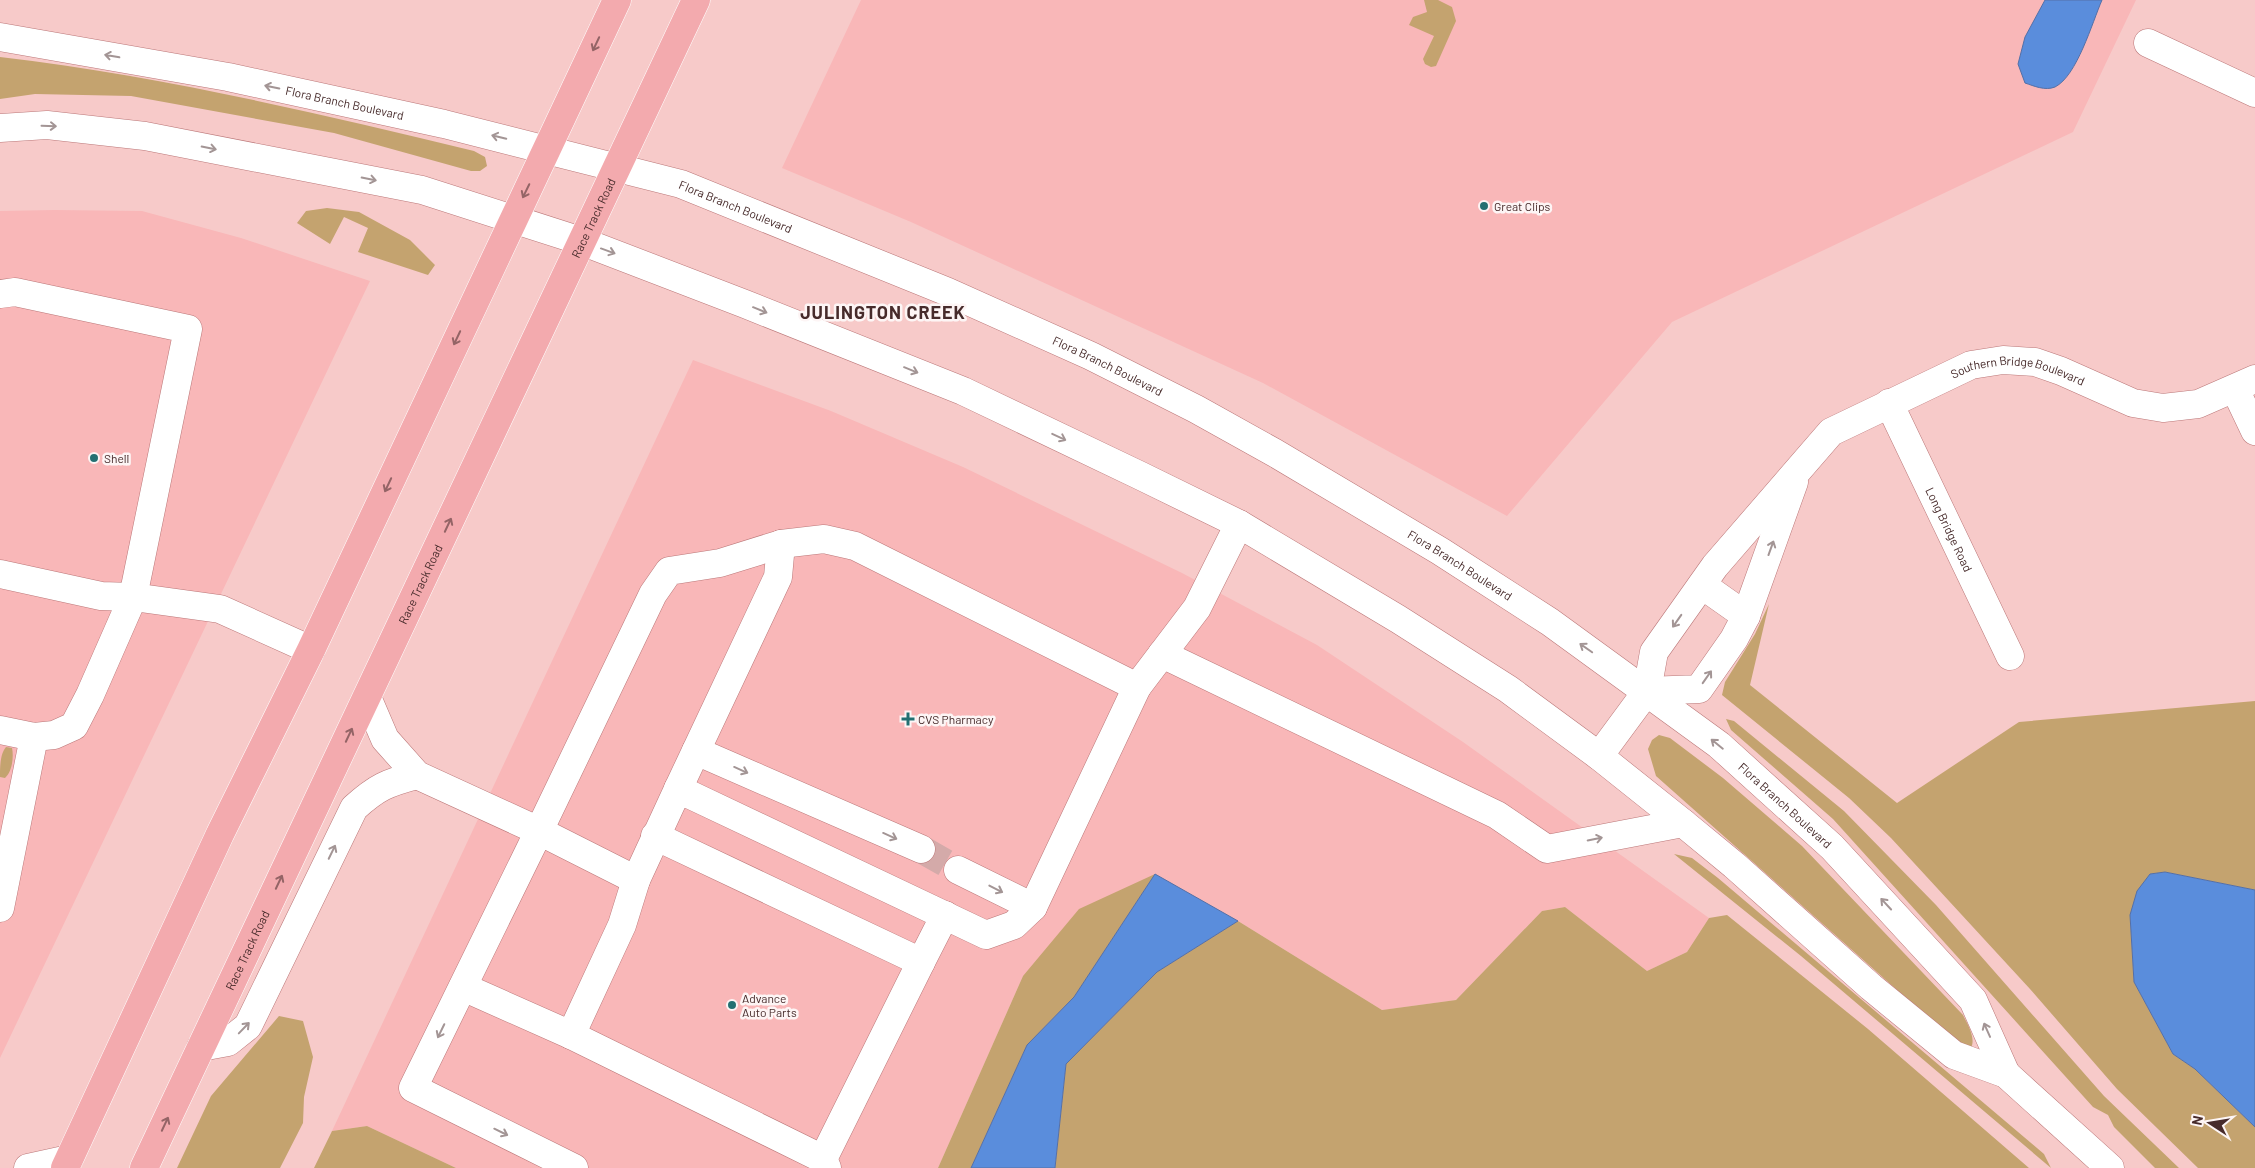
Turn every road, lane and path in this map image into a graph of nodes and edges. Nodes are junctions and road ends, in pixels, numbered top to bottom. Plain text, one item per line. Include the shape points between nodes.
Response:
1 (617, 0) edge
2 (696, 0) edge
3 (0, 37) edge
4 (2148, 43) dead end
5 (2255, 93) edge
6 (0, 128) edge
7 (546, 150) junction
8 (617, 166) junction
9 (512, 219) junction
10 (581, 241) junction
11 (0, 294) edge
12 (2245, 384) edge
13 (1889, 403) junction
14 (2255, 431) edge
15 (1800, 467) junction
16 (1239, 524) junction
17 (780, 544) junction
18 (0, 574) edge
19 (1702, 586) junction
20 (133, 597) junction
21 (1746, 616) junction
22 (310, 650) junction
23 (1162, 654) junction
24 (2010, 656) dead end
25 (1137, 687) junction
26 (1647, 691) junction
27 (367, 696) junction
28 (0, 730) edge
29 (34, 737) junction
30 (696, 751) junction
31 (1599, 756) junction
32 (417, 775) junction
33 (678, 789) junction
34 (1682, 822) junction
35 (539, 831) junction
36 (655, 836) junction
37 (921, 850) tunnel mouth
38 (958, 870) tunnel mouth
39 (636, 880) junction
40 (1033, 907) junction
41 (0, 908) edge
42 (945, 915) junction
43 (922, 962) junction
44 (463, 987) junction
45 (570, 1036) junction
46 (201, 1047) junction
47 (2006, 1074) junction
48 (67, 1163) edge
49 (825, 1163) edge
50 (28, 1168) edge
51 (144, 1168) edge
52 (574, 1168) edge
53 (2110, 1168) edge

1 -> 7 main road
2 - 8 main road, Race Track Road
7 -> 3 street, Flora Branch Boulevard via 444,124 228,77
4 - 5 street
6 -> 9 street, Flora Branch Boulevard via 47,125 146,136 422,190
7 - 8 street, Flora Branch Boulevard
7 -> 9 main road
8 - 10 main road, Race Track Road
26 -> 8 street, Flora Branch Boulevard via 1550,622 1440,551 1196,409 1091,356 948,292 681,184
9 - 10 street, Flora Branch Boulevard
9 -> 22 main road
10 -> 16 street, Flora Branch Boulevard via 963,391
27 -> 10 main road, Race Track Road
11 - 20 street via 15,292 188,329
12 - 13 street, Southern Bridge Boulevard via 2198,404 2163,408 2133,404 2035,362 2003,360 1971,365
12 - 14 street
13 - 15 street, Southern Bridge Boulevard via 1831,432
13 - 24 street, Long Bridge Road
15 - 19 street, Southern Bridge Boulevard via 1715,566
21 -> 15 street, Southern Bridge Boulevard
16 - 23 street via 1197,608
16 - 31 street, Flora Branch Boulevard via 1398,618 1508,690
17 - 25 street via 824,539 855,546
17 - 30 street via 778,577
17 - 35 street via 720,563 668,571 653,594
18 - 20 street via 101,596
19 - 21 street
19 -> 26 street, Southern Bridge Boulevard via 1654,652
20 - 22 street via 220,609
20 - 29 street via 74,726 54,735
26 -> 21 street, Southern Bridge Boulevard via 1699,689
22 - 48 main road via 220,834
23 - 25 street
23 -> 34 street via 1497,815 1547,849
25 - 40 street
26 - 31 street, Southern Bridge Boulevard
47 -> 26 street, Flora Branch Boulevard via 1973,1000 1865,882 1832,847 1719,746
27 - 32 street via 385,738
46 -> 27 main road, Race Track Road
28 - 29 street
29 - 41 street
30 - 33 street
30 -> 37 street
31 - 34 street, Flora Branch Boulevard
32 - 35 street
46 -> 32 street via 228,1042 248,1026 354,808 386,783
33 - 36 street
33 - 42 street
34 - 47 street, Flora Branch Boulevard via 1954,1056
35 - 39 street
35 - 44 street
36 - 39 street
36 - 43 street
38 -> 40 street
39 - 45 street via 622,925
40 - 42 street via 1014,925 986,936
42 - 43 street
43 - 49 street
44 - 45 street
44 -> 52 street via 413,1088
45 - 49 street
51 -> 46 main road, Race Track Road
47 - 53 street, Flora Branch Boulevard
48 - 50 street

